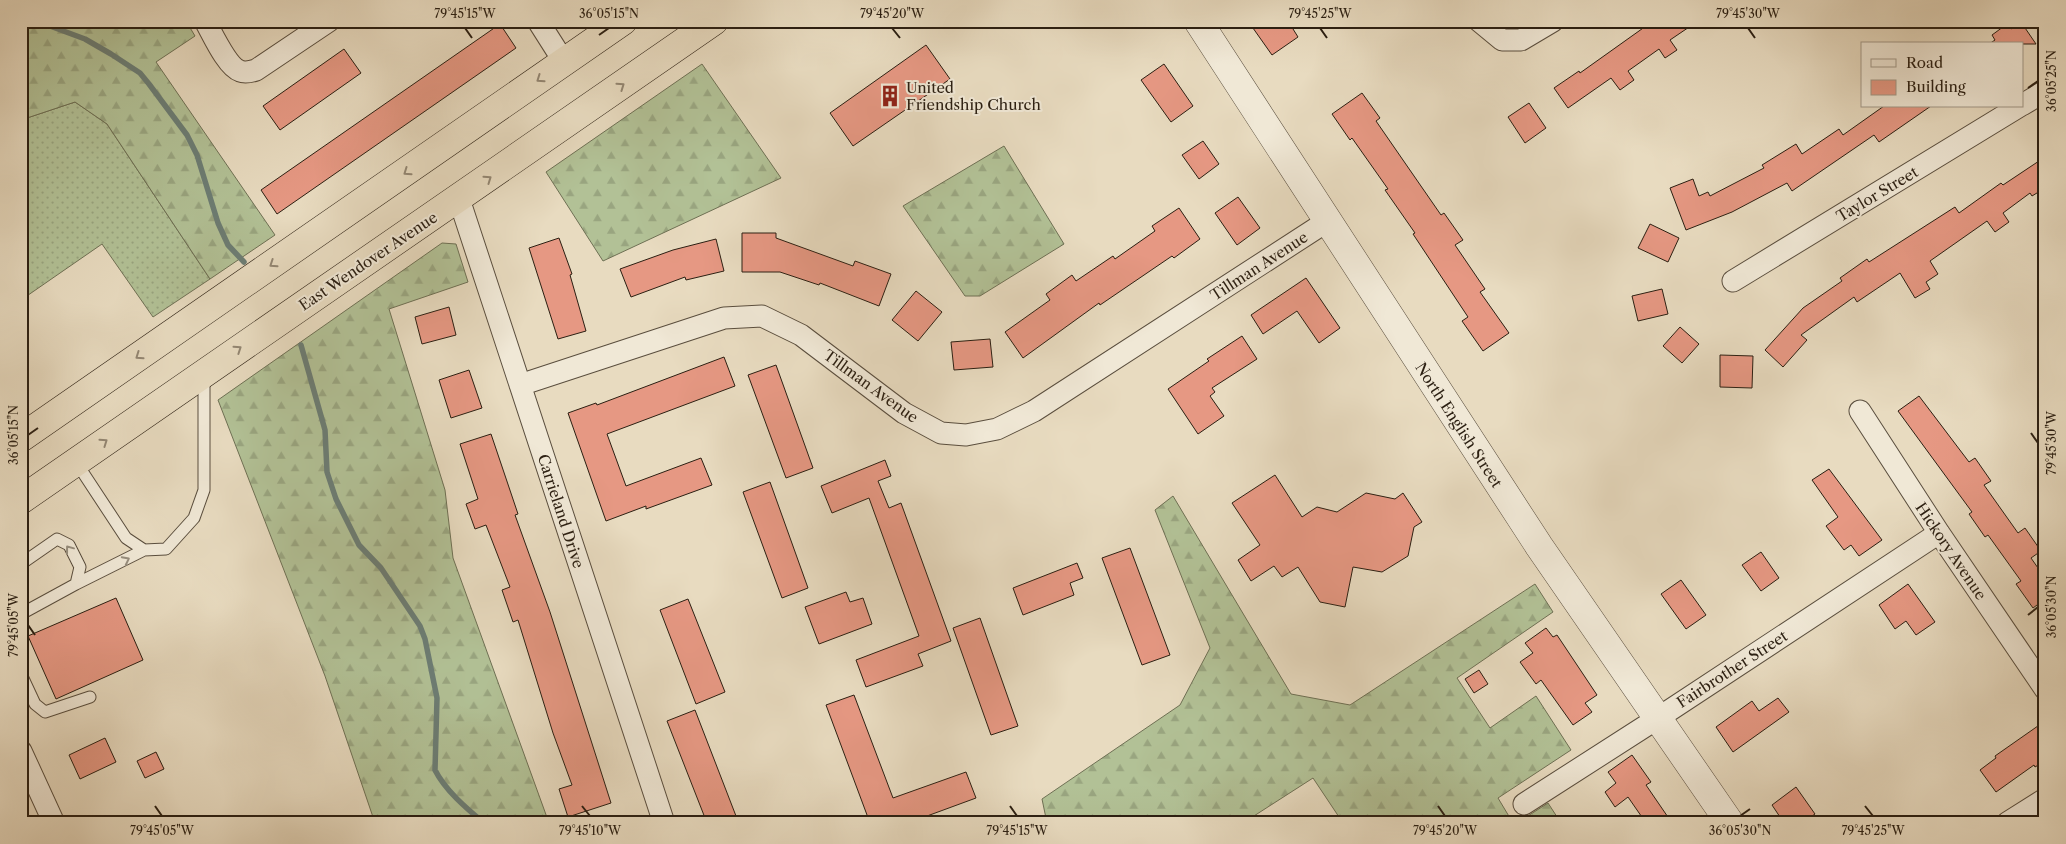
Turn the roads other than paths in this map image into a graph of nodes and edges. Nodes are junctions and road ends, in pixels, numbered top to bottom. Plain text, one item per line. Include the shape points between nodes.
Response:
1 (205, 21) edge
2 (329, 21) edge
3 (538, 21) edge
4 (623, 21) edge
5 (714, 21) edge
6 (1198, 21) edge
7 (1479, 21) edge
8 (1553, 21) edge
9 (564, 62) junction
10 (2045, 91) edge
11 (2024, 104) edge
12 (2018, 108) edge
13 (459, 199) junction
14 (1329, 220) junction
15 (1733, 281) dead end
16 (204, 373) junction
17 (520, 385) junction
18 (1860, 411) dead end
19 (21, 438) edge
20 (76, 462) junction
21 (21, 500) edge
22 (1939, 532) junction
23 (144, 550) junction
24 (21, 564) edge
25 (76, 584) junction
26 (21, 614) edge
27 (21, 674) edge
28 (2045, 689) edge
29 (90, 698) dead end
30 (1658, 718) junction
31 (21, 751) edge
32 (2045, 799) edge
33 (1524, 804) dead end
34 (54, 823) edge
35 (664, 823) edge
36 (1730, 823) edge
37 (2007, 823) edge

1 - 2 street via 231,65 246,73 256,70
3 - 9 street
4 - 9 highway
13 -> 5 highway, East Wendover Avenue
6 - 14 street, North English Street
7 - 8 street via 1502,40 1521,40
9 -> 19 highway
10 - 11 street, Taylor Street
12 - 15 street, Taylor Street
16 -> 13 highway, East Wendover Avenue
13 - 17 street, Carrieland Drive
14 - 17 street, Tillman Avenue via 1034,410 997,429 966,435 942,433 904,413 801,334 762,316 724,318
14 - 30 street, North English Street via 1538,546
20 -> 16 highway, East Wendover Avenue
16 - 23 lane via 204,490 194,518 166,549
17 - 35 street, Carrieland Drive
18 - 22 street, Hickory Avenue
20 - 21 highway, East Wendover Avenue
20 - 23 lane via 126,538
22 - 28 street, Hickory Avenue
22 - 30 street, Fairbrother Street
25 -> 23 lane
25 -> 24 lane via 80,567 69,545 57,538
25 - 26 lane
27 - 29 lane via 35,704 45,712
30 - 33 street, Fairbrother Street
30 - 36 street, North English Street
31 - 34 street
32 - 37 street

